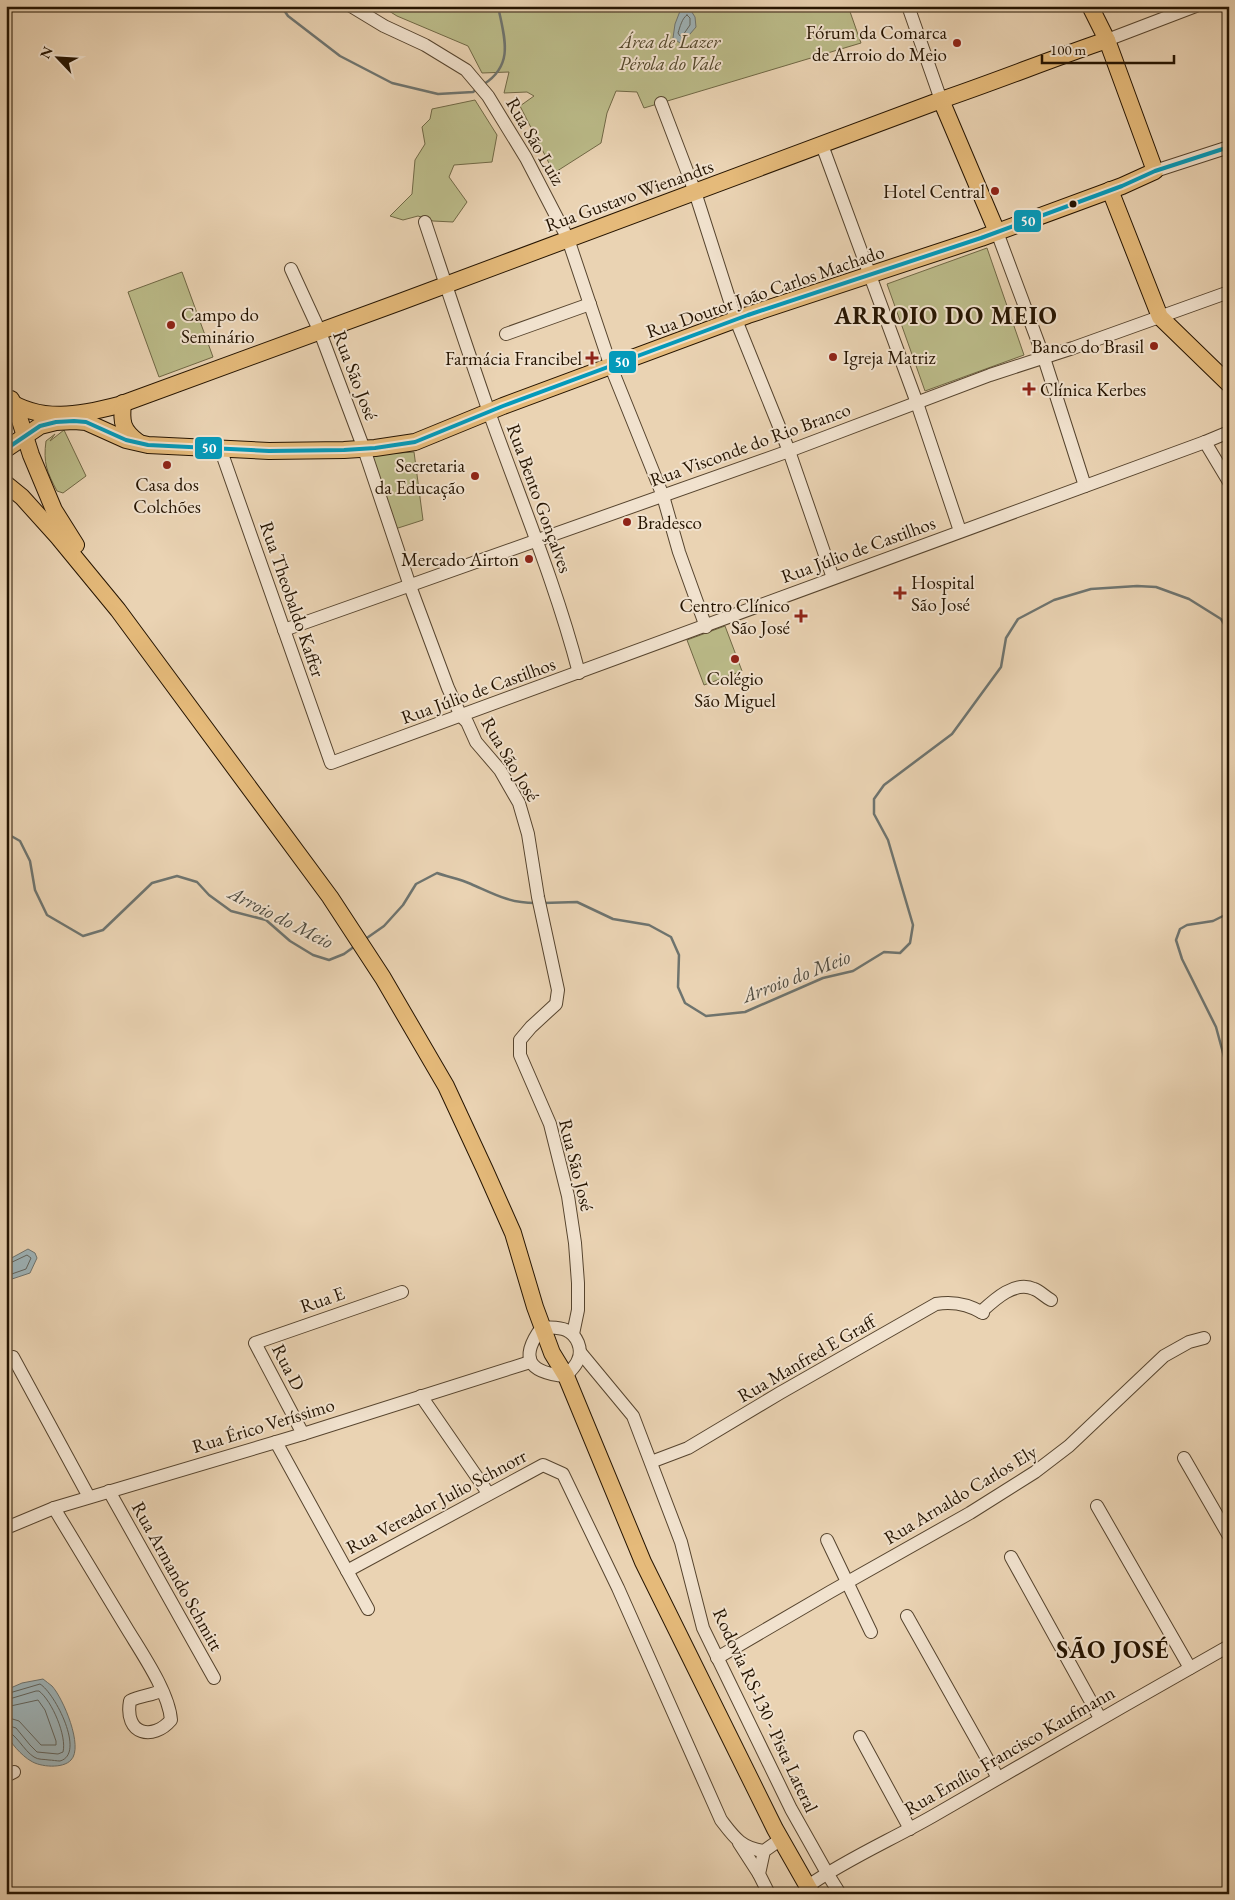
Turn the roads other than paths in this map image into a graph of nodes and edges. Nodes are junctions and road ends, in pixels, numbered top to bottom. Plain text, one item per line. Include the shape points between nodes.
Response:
1 (351, 6) edge
2 (908, 6) edge
3 (1090, 6) edge
4 (1196, 6) edge
5 (1107, 40) junction
6 (941, 100) junction
7 (661, 103) dead end
8 (822, 145) junction
9 (1229, 147) edge
10 (1155, 171) junction
11 (1110, 190) junction
12 (695, 192) junction
13 (425, 222) dead end
14 (997, 232) junction
15 (568, 239) junction
16 (292, 269) dead end
17 (869, 276) junction
18 (446, 285) junction
19 (1229, 292) edge
20 (590, 304) junction
21 (1160, 317) junction
22 (736, 320) junction
23 (320, 332) junction
24 (506, 334) dead end
25 (1044, 358) junction
26 (611, 366) junction
27 (1229, 384) edge
28 (6, 388) edge
29 (123, 403) junction
30 (11, 404) edge
31 (917, 404) junction
32 (489, 412) junction
33 (70, 418) junction
34 (1229, 432) edge
35 (26, 436) junction
36 (1206, 442) junction
37 (139, 443) junction
38 (6, 447) edge
39 (220, 448) junction
40 (364, 449) junction
41 (788, 452) junction
42 (40, 478) junction
43 (1229, 482) edge
44 (6, 484) edge
45 (1085, 486) junction
46 (663, 496) junction
47 (960, 531) junction
48 (537, 541) junction
49 (833, 578) junction
50 (410, 586) junction
51 (118, 610) junction
52 (706, 627) junction
53 (284, 630) junction
54 (579, 673) junction
55 (461, 716) junction
56 (331, 763) joint
57 (402, 1292) dead end
58 (1051, 1300) dead end
59 (542, 1327) junction
60 (573, 1334) junction
61 (1204, 1338) dead end
62 (255, 1343) joint
63 (580, 1352) junction
64 (14, 1357) dead end
65 (530, 1358) junction
66 (566, 1376) junction
67 (421, 1396) junction
68 (303, 1434) junction
69 (276, 1442) junction
70 (1184, 1458) dead end
71 (651, 1462) junction
72 (109, 1491) junction
73 (488, 1493) junction
74 (89, 1497) junction
75 (1097, 1506) dead end
76 (54, 1508) junction
77 (6, 1528) edge
78 (1229, 1536) edge
79 (826, 1540) dead end
80 (1011, 1557) dead end
81 (347, 1570) junction
82 (847, 1583) junction
83 (368, 1609) dead end
84 (907, 1616) dead end
85 (871, 1632) dead end
86 (1229, 1646) edge
87 (717, 1658) junction
88 (1190, 1668) junction
89 (214, 1678) dead end
90 (162, 1690) dead end
91 (1100, 1718) junction
92 (860, 1737) dead end
93 (998, 1778) junction
94 (910, 1829) junction
95 (781, 1839) junction
96 (738, 1841) junction
97 (764, 1851) junction
98 (827, 1873) junction
99 (759, 1874) junction
100 (810, 1890) edge
101 (769, 1894) edge
102 (840, 1894) edge

1 - 15 street, Rua São Luiz via 384,26 426,45 476,80 526,158
2 - 6 street
3 - 5 main road
4 - 5 street, Rua Gustavo Wienandts
5 - 6 main road, Rua Gustavo Wienandts
5 - 10 main road
6 - 8 main road, Rua Gustavo Wienandts
6 - 14 main road
7 - 12 street
8 - 12 main road, Rua Gustavo Wienandts
8 - 17 street
9 - 10 street, Rua Doutor João Carlos Machado
10 - 11 main road, Rua Doutor João Carlos Machado
11 - 14 main road, Rua Doutor João Carlos Machado
11 - 21 main road
12 - 15 main road, Rua Gustavo Wienandts
12 - 22 street
13 - 18 street, Rua Bento Gonçalves
14 - 17 main road, Rua Doutor João Carlos Machado
14 - 25 street
15 - 18 main road, Rua Gustavo Wienandts
15 - 20 street, Rua São Luiz
16 - 23 street, Rua São José
17 - 22 main road, Rua Doutor João Carlos Machado
17 - 31 street
18 - 23 main road, Rua Gustavo Wienandts
18 - 32 street, Rua Bento Gonçalves
19 - 21 street, Rua Visconde do Rio Branco
20 - 24 street
20 - 26 street, Rua São Luiz
21 - 25 street, Rua Visconde do Rio Branco
21 - 27 main road
22 - 26 main road, Rua Doutor João Carlos Machado
22 - 41 street
23 - 29 main road, Rua Gustavo Wienandts
23 - 40 street, Rua São José
25 - 31 street, Rua Visconde do Rio Branco
25 - 45 street
26 - 32 main road, Rua Doutor João Carlos Machado
26 - 46 street, Rua São Luiz
28 - 33 main road via 43,410
29 - 33 main road, Rua Gustavo Wienandts
29 - 37 main road via 123,423 127,434
30 - 33 main road via 42,415
30 - 35 main road
30 - 38 main road via 14,436
31 - 41 street, Rua Visconde do Rio Branco
31 - 47 street
32 - 40 main road, Rua Doutor João Carlos Machado via 415,442
32 - 48 street, Rua Bento Gonçalves
33 - 35 main road via 40,426
33 - 37 main road, Rua Doutor João Carlos Machado
33 - 42 main road via 40,432 36,440
34 - 36 street, Rua Júlio de Castilhos
35 - 38 main road
35 - 42 main road
36 - 43 street
36 - 45 street, Rua Júlio de Castilhos
37 - 39 main road, Rua Doutor João Carlos Machado
39 - 40 main road, Rua Doutor João Carlos Machado via 268,451
39 - 53 street, Rua Theobaldo Kaffer
40 - 50 street, Rua São José
41 - 46 street, Rua Visconde do Rio Branco
41 - 49 street
42 - 51 main road via 54,510
44 - 51 main road via 58,536
45 - 47 street, Rua Júlio de Castilhos
46 - 48 street, Rua Visconde do Rio Branco
46 - 52 street, Rua São Luiz
47 - 49 street, Rua Júlio de Castilhos
48 - 50 street, Rua Visconde do Rio Branco
48 - 54 street, Rua Bento Gonçalves
49 - 52 street, Rua Júlio de Castilhos
50 - 53 street, Rua Visconde do Rio Branco
50 - 55 street, Rua São José
51 - 59 main road via 247,782 384,978 446,1086 485,1170 513,1233
52 - 54 street, Rua Júlio de Castilhos
53 - 56 street, Rua Theobaldo Kaffer
54 - 55 street, Rua Júlio de Castilhos
55 - 56 street, Rua Júlio de Castilhos
55 - 60 street, Rua São José via 519,803 558,990 556,1004 520,1040 520,1055 550,1124 568,1196 578,1283 578,1310
57 - 62 street, Rua E
58 - 71 street, Rua Manfred E Graff via 1033,1288 1023,1286 1001,1295 982,1312 965,1304 936,1304 688,1448
59 - 60 street
59 - 65 street via 531,1342
59 - 66 main road
60 - 63 street, Rodovia RS-130 - Pista Lateral
61 - 82 street, Rua Arnaldo Carlos Ely via 1188,1342 1164,1356 1069,1446 1035,1472
62 - 68 street, Rua D
63 - 66 street via 578,1361
63 - 71 street, Rodovia RS-130 - Pista Lateral via 633,1416
64 - 74 street
65 - 66 street via 536,1369 548,1375
65 - 67 street, Rua Érico Veríssimo via 527,1363
66 - 95 main road via 643,1562
67 - 68 street, Rua Érico Veríssimo
67 - 73 street
68 - 69 street, Rua Érico Veríssimo
69 - 72 street, Rua Érico Veríssimo
69 - 81 street
70 - 78 street
71 - 87 street, Rodovia RS-130 - Pista Lateral via 681,1542 703,1628
72 - 74 street, Rua Érico Veríssimo
72 - 89 street, Rua Armando Schmitt
73 - 81 street, Rua Vereador Julio Schnorr
73 - 96 street, Rua Vereador Julio Schnorr via 542,1465 563,1474 618,1588 721,1820
74 - 76 street, Rua Érico Veríssimo
75 - 88 street
76 - 77 street, Rua Érico Veríssimo
76 - 90 street
79 - 82 street
80 - 91 street
81 - 83 street
82 - 85 street
82 - 87 street, Rua Arnaldo Carlos Ely
84 - 93 street
86 - 88 street, Rua Emílio Francisco Kaufmann
87 - 98 street, Rodovia RS-130 - Pista Lateral via 791,1809
88 - 91 street, Rua Emílio Francisco Kaufmann
91 - 93 street, Rua Emílio Francisco Kaufmann
92 - 94 street
93 - 94 street, Rua Emílio Francisco Kaufmann
94 - 98 street, Rua Emílio Francisco Kaufmann
95 - 97 street
95 - 100 main road
96 - 97 street via 752,1850
96 - 99 street
97 - 99 street
98 - 100 street, Rua Emílio Francisco Kaufmann
98 - 102 street, Rodovia RS-130 - Pista Lateral
99 - 101 street

